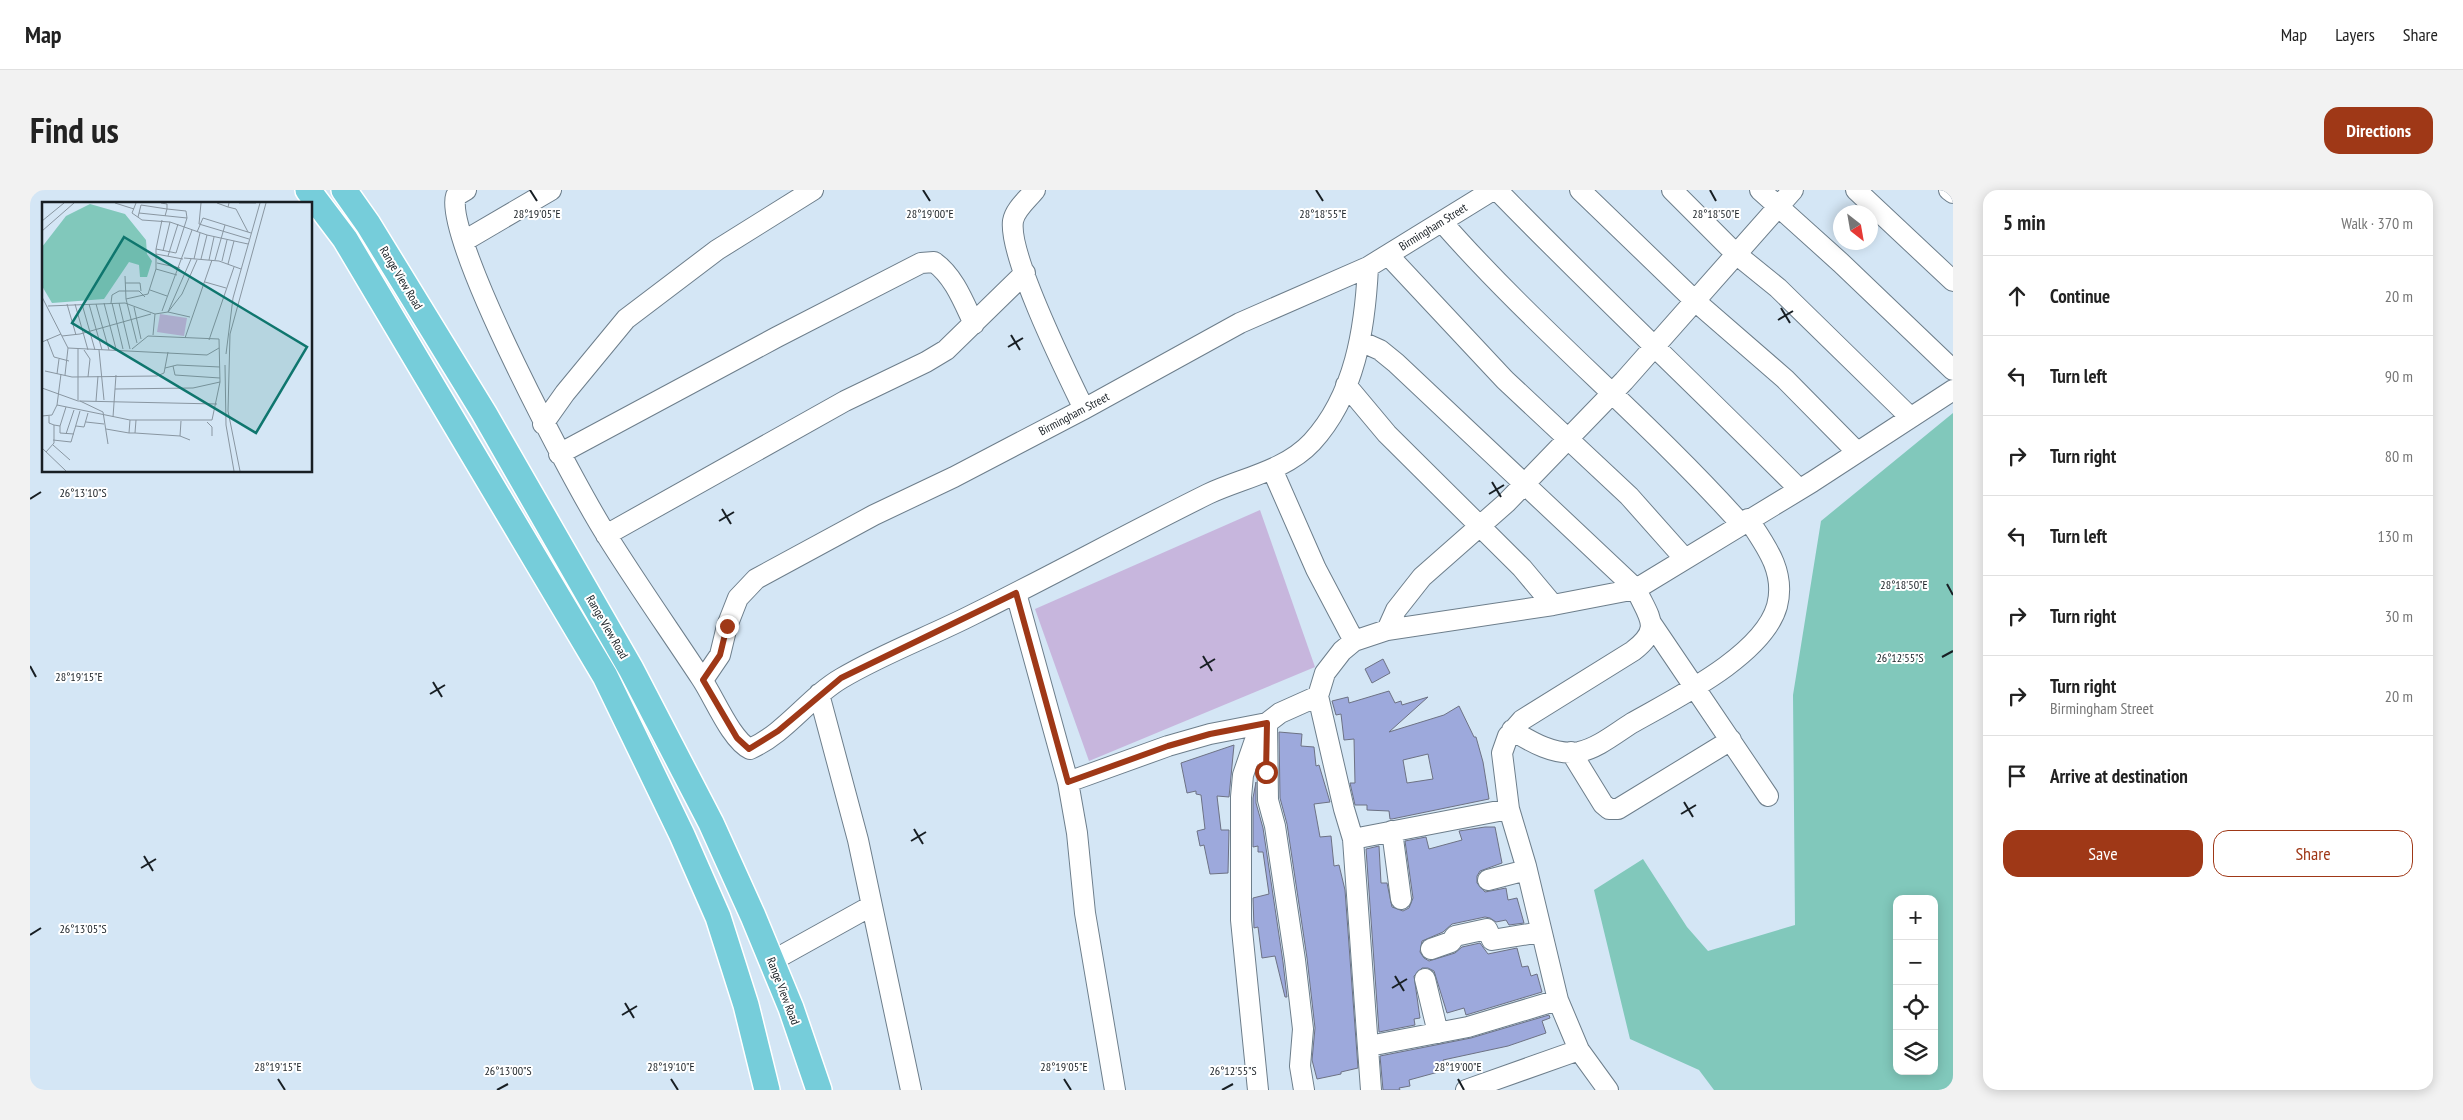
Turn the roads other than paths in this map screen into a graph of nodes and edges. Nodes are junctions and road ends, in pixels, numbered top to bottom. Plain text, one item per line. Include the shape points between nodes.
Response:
1 (308, 190) edge
2 (344, 190) edge
3 (466, 190) edge
4 (551, 190) edge
5 (813, 190) edge
6 (1035, 190) edge
7 (1495, 190) edge
8 (1580, 190) edge
9 (1672, 190) edge
10 (1760, 190) edge
11 (1793, 190) edge
12 (1856, 190) edge
13 (1949, 190) edge
14 (1953, 193) edge
15 (1777, 208) junction
16 (1442, 222) junction
17 (464, 240) junction
18 (1736, 254) junction
19 (1388, 255) junction
20 (1368, 267) junction
21 (1025, 273) junction
22 (1953, 281) edge
23 (1694, 300) junction
24 (974, 324) junction
25 (1360, 341) junction
26 (1655, 345) junction
27 (1953, 370) edge
28 (1346, 385) junction
29 (1953, 390) edge
30 (1613, 392) junction
31 (1084, 409) junction
32 (1910, 417) junction
33 (544, 424) junction
34 (1568, 438) junction
35 (1857, 452) junction
36 (559, 454) junction
37 (1272, 469) junction
38 (1526, 483) junction
39 (1799, 489) junction
40 (1744, 521) junction
41 (1479, 527) junction
42 (606, 535) junction
43 (1685, 559) junction
44 (1636, 589) junction
45 (1016, 593) junction
46 (1552, 605) junction
47 (1651, 622) junction
48 (1386, 630) junction
49 (1354, 641) junction
50 (703, 680) junction
51 (1695, 687) junction
52 (819, 694) junction
53 (1318, 696) junction
54 (1267, 723) junction
55 (1512, 730) junction
56 (1731, 740) junction
57 (1571, 752) junction
58 (1068, 782) junction
59 (1768, 796) dead end
60 (1508, 808) junction
61 (1392, 831) junction
62 (1353, 839) junction
63 (1527, 870) junction
64 (1488, 880) dead end
65 (1401, 899) dead end
66 (871, 906) junction
67 (1541, 932) junction
68 (1431, 949) dead end
69 (772, 961) junction
70 (1424, 979) dead end
71 (1558, 1000) junction
72 (1438, 1033) junction
73 (1369, 1046) junction
74 (1579, 1050) junction
75 (767, 1090) edge
76 (819, 1090) edge
77 (911, 1090) edge
78 (1115, 1090) edge
79 (1258, 1090) edge
80 (1304, 1090) edge
81 (1371, 1090) edge
82 (1466, 1090) edge
83 (1608, 1090) edge

1 - 75 main road via 345,239 605,676 718,918 746,1004
2 - 69 main road, Range View Road via 484,413 630,669 712,823
3 - 17 street via 458,194 455,201
4 - 17 street
5 - 33 street via 718,250 626,319 565,393
6 - 21 street via 1018,210 1013,222
7 - 16 street, Birmingham Street
7 - 26 street via 1583,279
8 - 23 street
9 - 18 street
10 - 15 street
11 - 15 street
12 - 22 street
13 - 14 street
15 - 18 street
15 - 27 street via 1841,263
16 - 19 street, Birmingham Street
16 - 30 street via 1484,270
17 - 33 street via 477,280
18 - 23 street
18 - 32 street via 1778,288
19 - 20 street, Birmingham Street
19 - 34 street via 1505,380
20 - 25 street
20 - 31 street, Birmingham Street via 1240,324
21 - 24 street
21 - 31 street
23 - 26 street
23 - 35 street via 1784,379
24 - 36 street via 956,288 940,266 934,262 921,263
24 - 42 street via 946,350 926,362 845,401
25 - 28 street
25 - 38 street via 1396,362
26 - 30 street
26 - 39 street
28 - 37 street via 1325,426 1310,444
28 - 41 street via 1387,434
29 - 32 street
30 - 34 street
30 - 40 street
31 - 50 street, Birmingham Street via 874,515 756,579 738,598 720,655
32 - 35 street
33 - 36 street
34 - 38 street
34 - 43 street via 1629,496
35 - 39 street
36 - 42 street
37 - 45 street via 1218,490
37 - 49 street via 1316,569
38 - 41 street
38 - 44 street
39 - 40 street
40 - 43 street
40 - 51 street via 1770,552 1777,571 1777,606 1768,625 1743,652
41 - 46 street via 1522,568
41 - 48 street via 1422,577 1396,610
42 - 50 street
43 - 44 street
44 - 46 street
44 - 47 street
45 - 52 street via 864,666
45 - 58 street
46 - 48 street
47 - 51 street
47 - 55 street via 1646,640 1522,720
48 - 49 street
49 - 53 street via 1325,673
50 - 52 street via 737,738 750,749 778,731
51 - 56 street
51 - 57 street via 1594,746
52 - 66 street via 839,765
53 - 54 street via 1280,713
53 - 62 street
54 - 58 street via 1168,746
54 - 79 street via 1250,754 1243,775 1241,797 1241,920
54 - 80 street via 1268,800 1277,835 1295,960
55 - 57 street via 1533,743
55 - 60 street via 1502,753
56 - 57 street via 1625,806 1613,809 1603,804
56 - 59 street
58 - 78 street via 1085,912
60 - 61 street
60 - 63 street
61 - 62 street
61 - 65 street
62 - 73 street
63 - 64 street
63 - 67 street
66 - 69 street
66 - 77 street
67 - 68 street via 1492,940 1487,929 1456,936 1451,942
67 - 71 street
69 - 76 main road, Range View Road
70 - 72 street
71 - 72 street via 1468,1028
71 - 74 street
72 - 73 street
73 - 81 street
74 - 82 street
74 - 83 street

